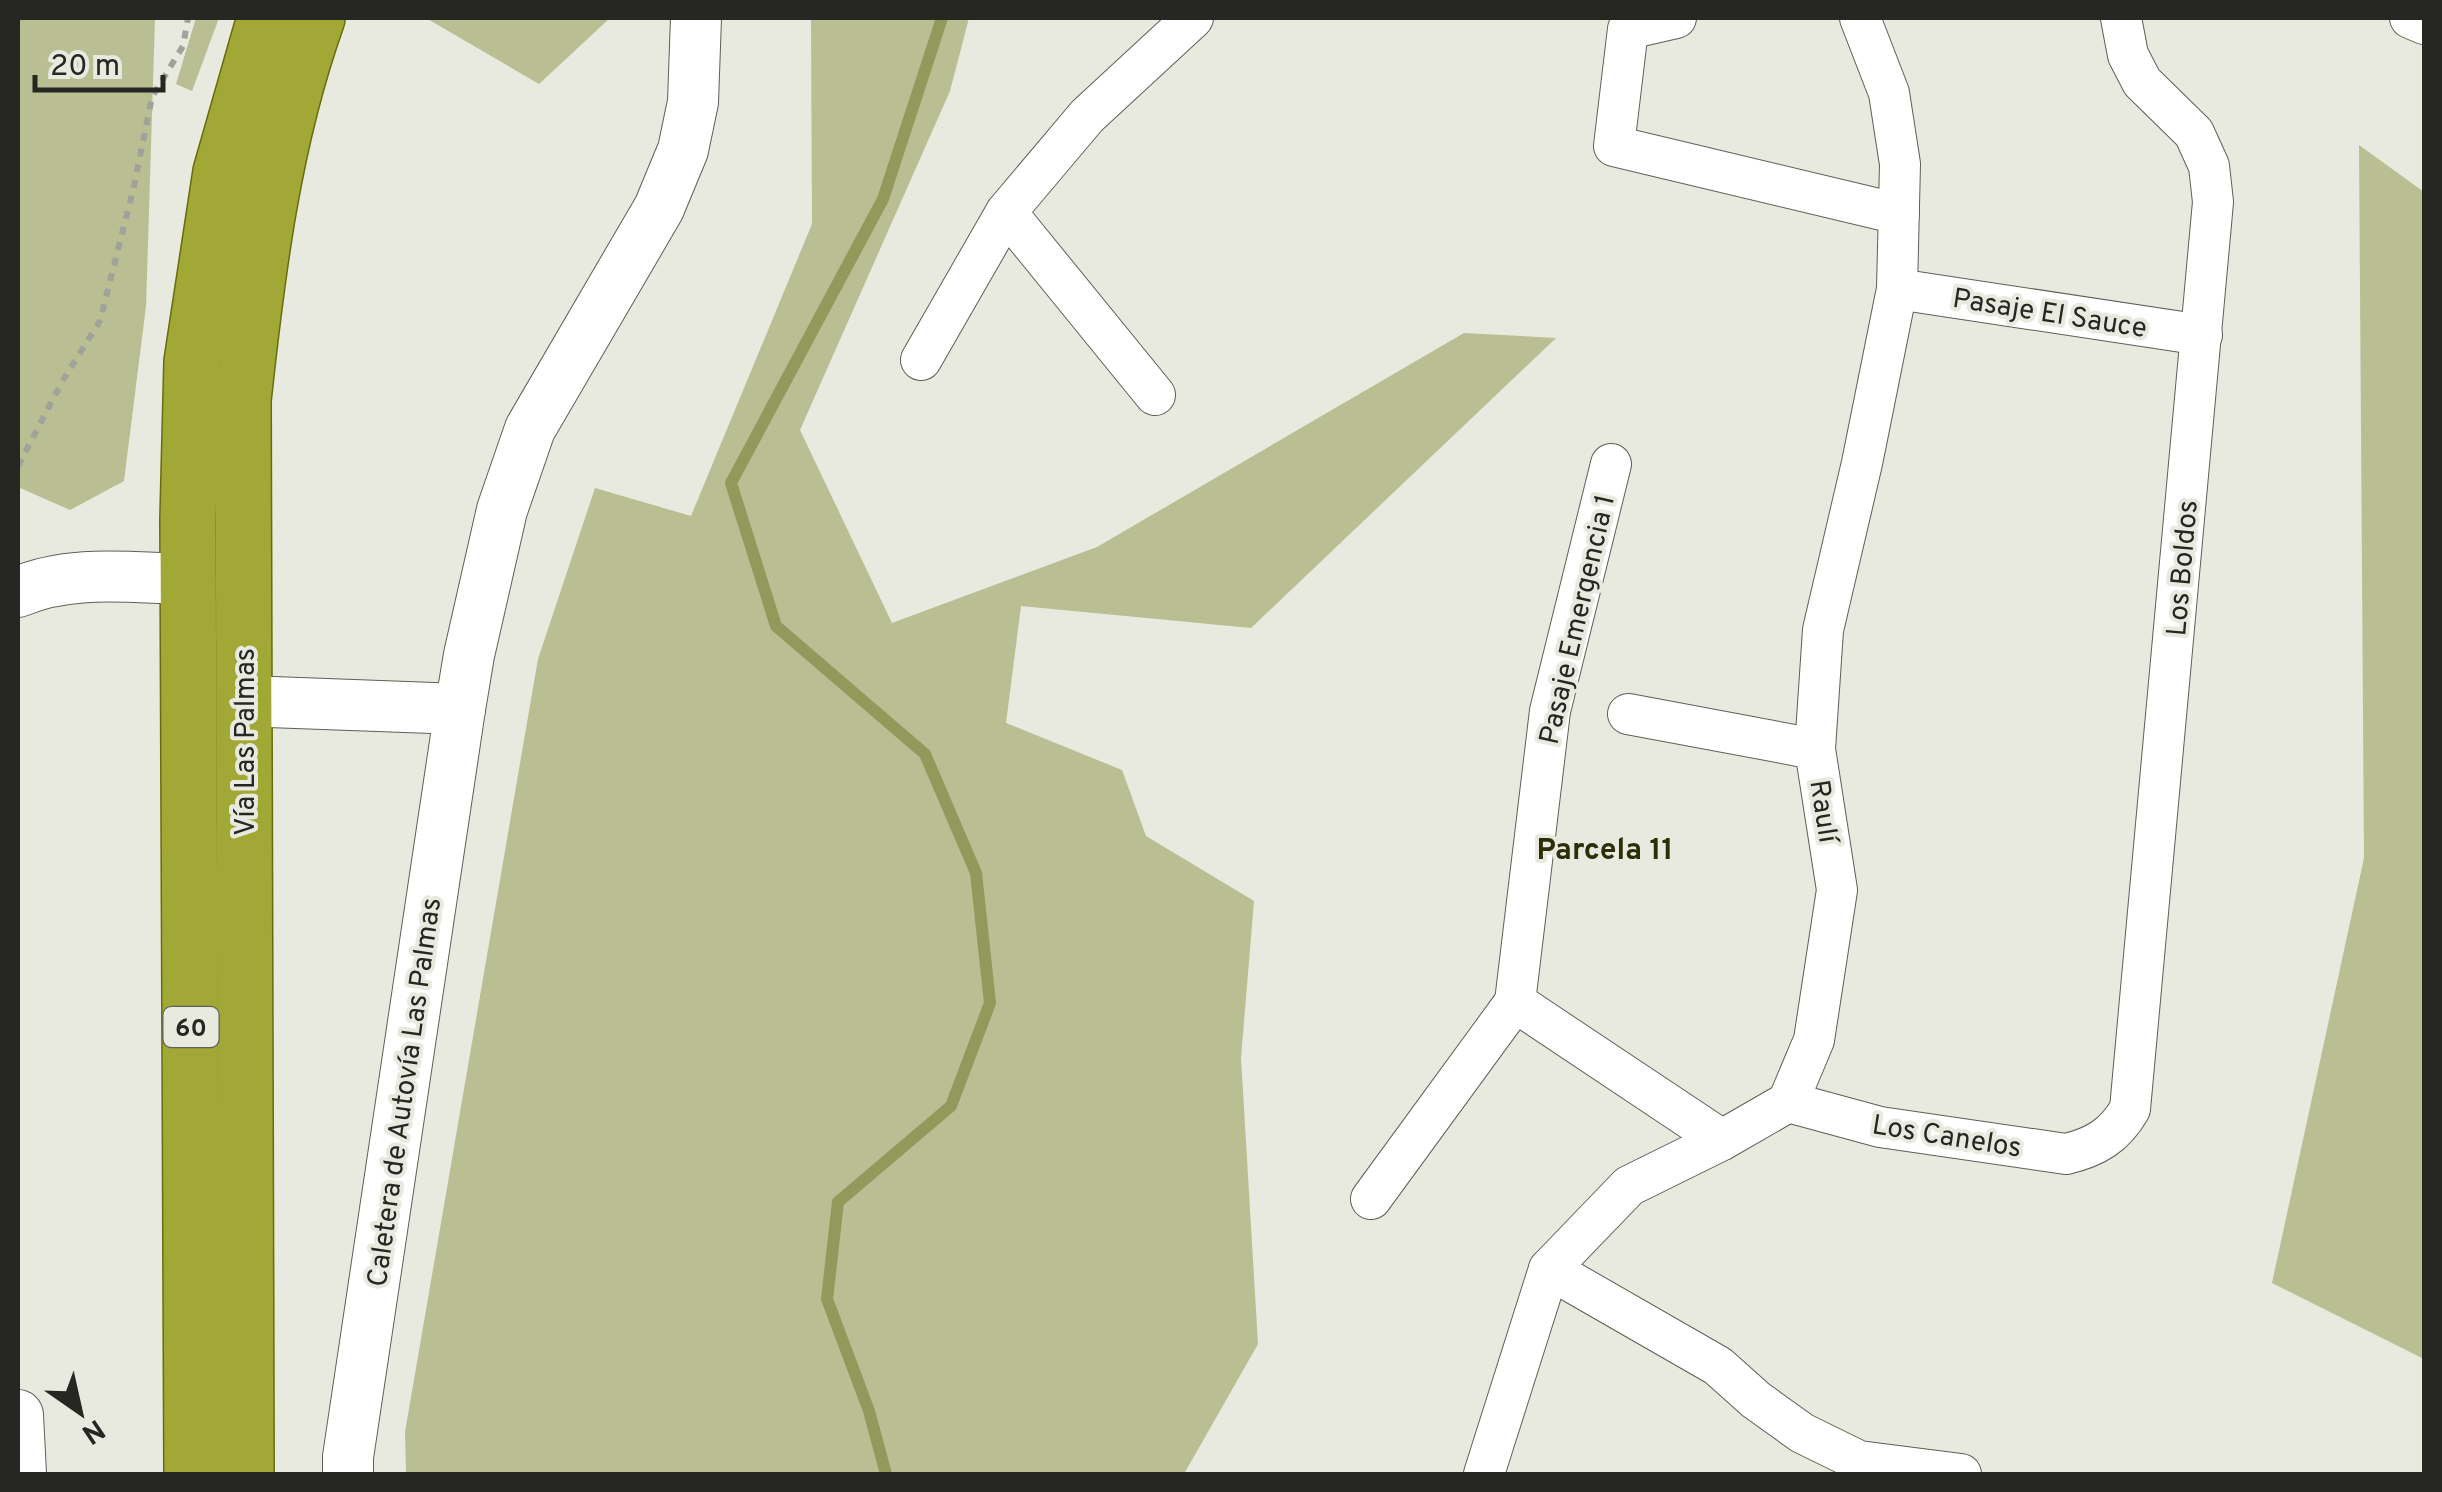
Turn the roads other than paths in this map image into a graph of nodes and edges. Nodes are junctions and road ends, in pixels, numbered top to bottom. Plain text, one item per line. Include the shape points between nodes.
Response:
1 (264, 18) edge
2 (318, 18) edge
3 (696, 18) edge
4 (1193, 18) edge
5 (1676, 18) edge
6 (1860, 18) edge
7 (2121, 18) edge
8 (2410, 18) edge
9 (2424, 24) edge
10 (1006, 212) junction
11 (1899, 214) junction
12 (1897, 289) junction
13 (2202, 335) junction
14 (921, 360) dead end
15 (1156, 395) dead end
16 (1610, 464) dead end
17 (188, 579) junction
18 (18, 592) edge
19 (244, 701) junction
20 (460, 709) junction
21 (1628, 714) dead end
22 (1815, 749) junction
23 (1515, 1002) junction
24 (1788, 1102) junction
25 (2106, 1139) joint
26 (1722, 1140) junction
27 (1372, 1199) dead end
28 (1548, 1269) junction
29 (18, 1415) edge
30 (21, 1474) edge
31 (192, 1474) edge
32 (246, 1474) edge
33 (348, 1474) edge
34 (1484, 1474) edge
35 (1961, 1474) edge

1 - 17 highway, Vía Las Palmas / 60 via 221,172 192,362
2 - 19 highway, Vía Las Palmas / 60 via 275,164 245,380
3 - 20 street, Caletera de Autovía Las Palmas via 693,102 683,150 658,208 530,429 502,510
4 - 10 street via 1087,116
5 - 11 street via 1628,29 1614,146
6 - 11 street, Raulí via 1889,93 1900,164
7 - 13 street, Los Boldos via 2142,82 2194,133 2209,166 2213,202
8 - 9 street
10 - 14 street
10 - 15 street
11 - 12 street, Raulí
12 - 13 street, Pasaje El Sauce
12 - 22 street, Raulí via 1822,630
13 - 25 street, Los Boldos via 2130,1109
16 - 23 street, Pasaje Emergencia 1 via 1550,711
17 - 18 street via 82,576
17 - 31 highway, Vía Las Palmas / 60
19 - 20 street
19 - 32 highway, Vía Las Palmas / 60
20 - 33 street, Caletera de Autovía Las Palmas
21 - 22 street
22 - 24 street, Raulí via 1837,890 1814,1040
23 - 26 street
23 - 27 street
24 - 25 street, Los Canelos via 1880,1128 2066,1154
24 - 26 street
26 - 28 street via 1629,1186
28 - 34 street
28 - 35 street via 1718,1366 1802,1433 1859,1460
29 - 30 street

